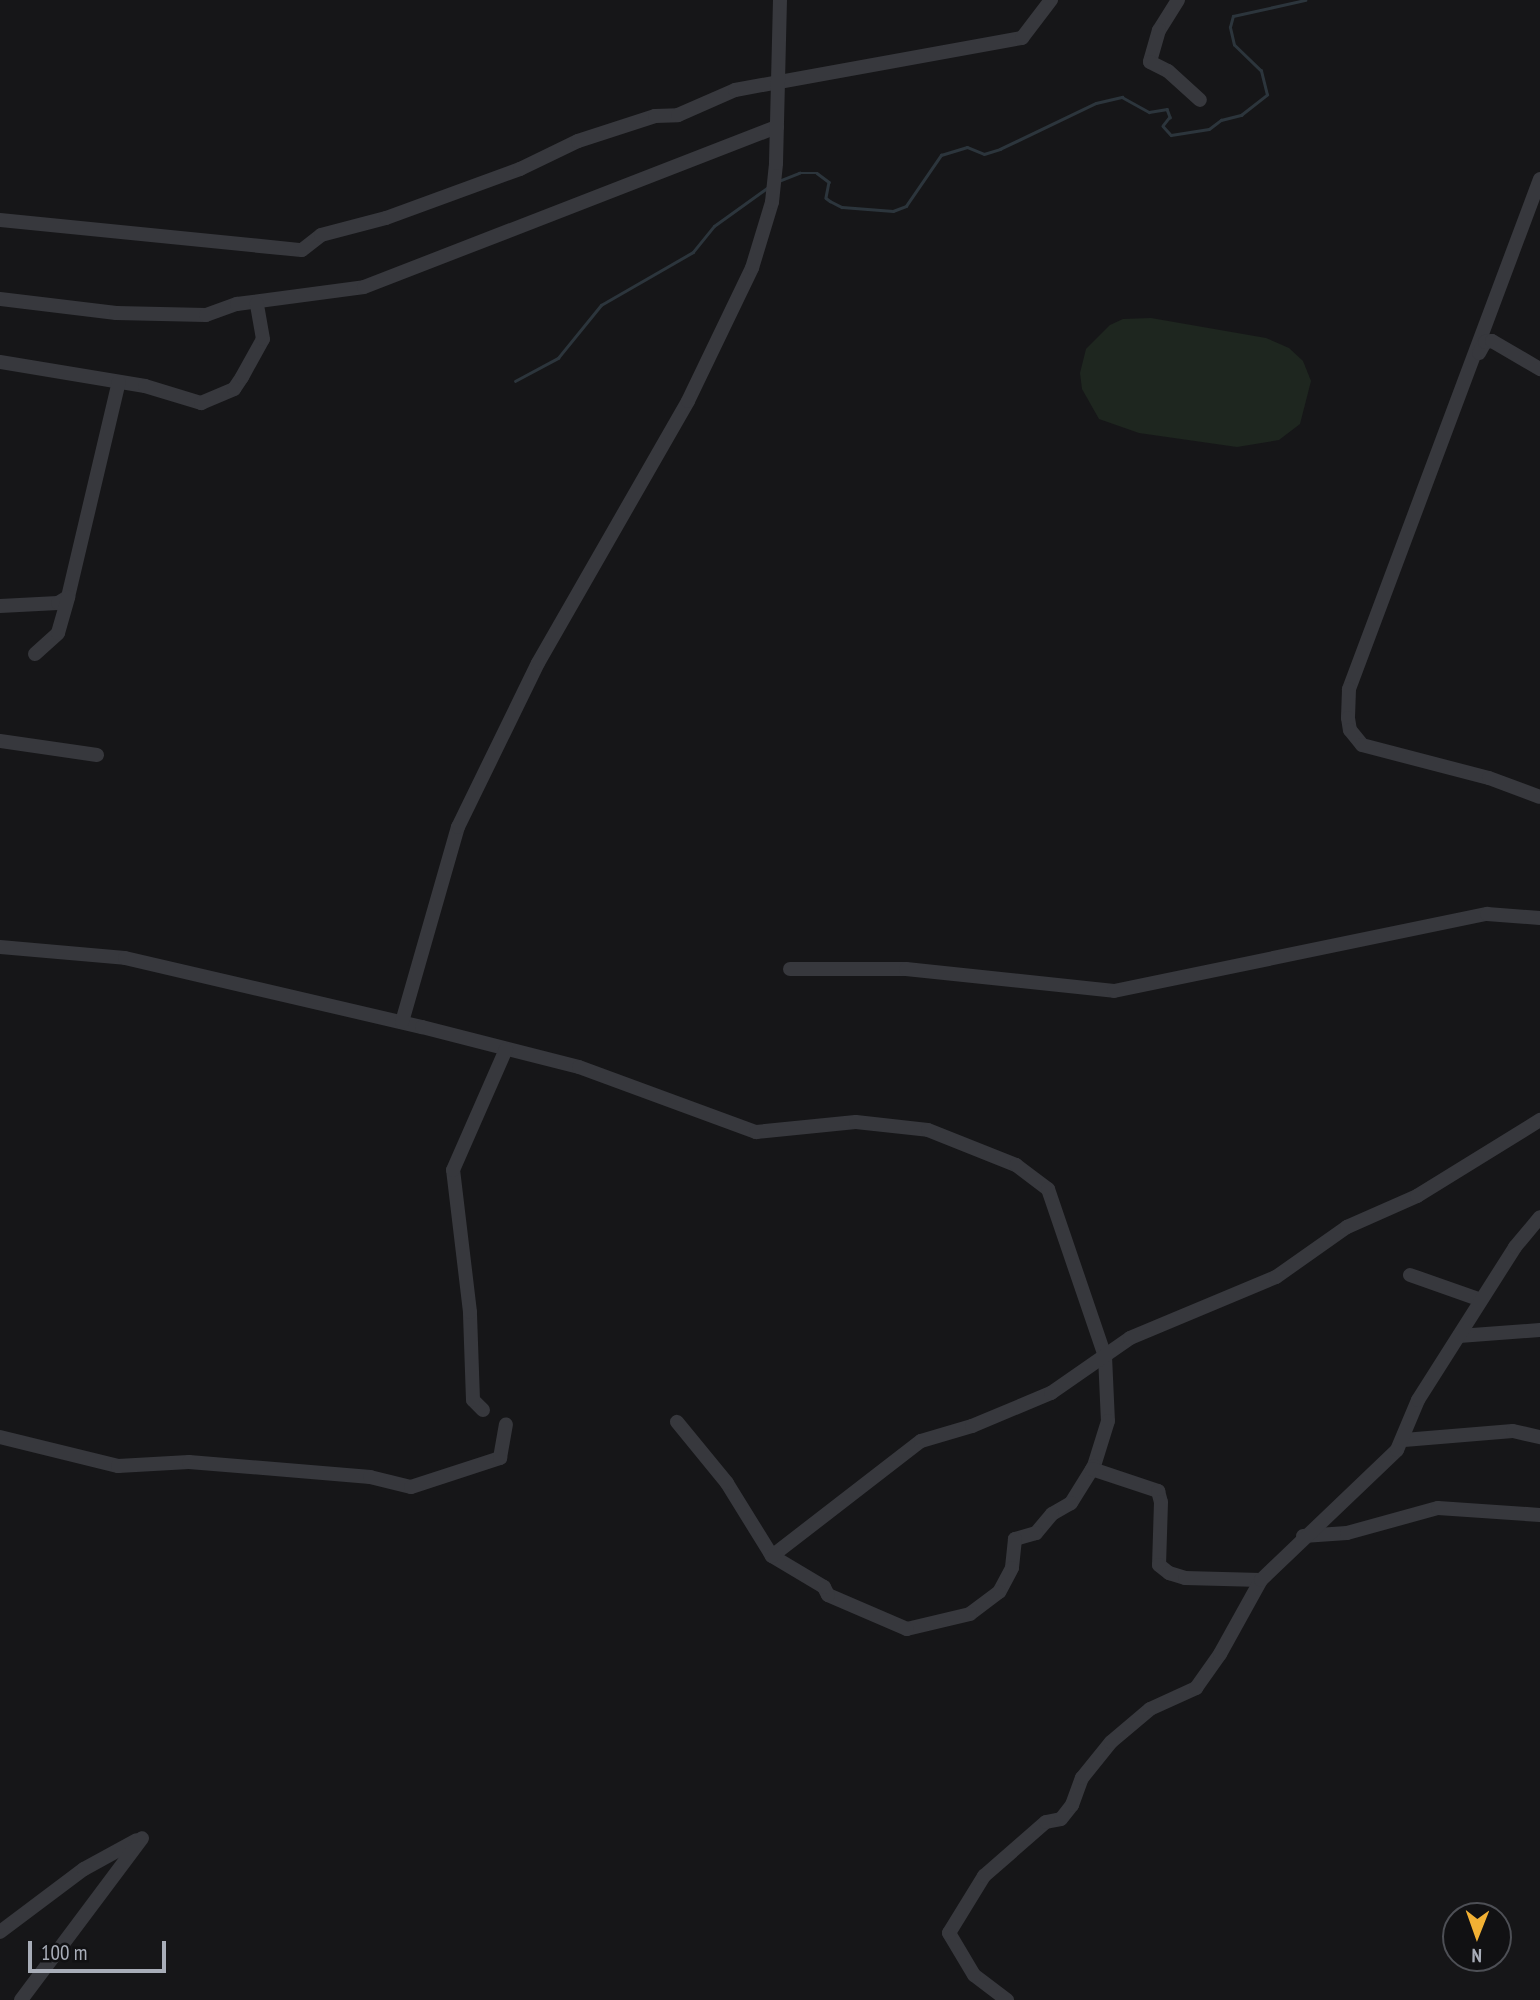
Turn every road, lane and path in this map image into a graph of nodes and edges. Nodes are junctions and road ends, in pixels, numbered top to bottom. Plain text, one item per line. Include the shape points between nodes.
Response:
1 (780, 0) edge
2 (1051, 0) edge
3 (1178, 0) edge
4 (778, 82) junction
5 (1200, 100) dead end
6 (777, 127) junction
7 (1540, 179) edge
8 (0, 220) edge
9 (0, 299) edge
10 (257, 303) junction
11 (0, 362) edge
12 (1472, 368) junction
13 (1540, 369) edge
14 (119, 382) junction
15 (68, 597) junction
16 (0, 606) edge
17 (35, 654) dead end
18 (0, 741) edge
19 (97, 755) dead end
20 (1540, 797) edge
21 (1540, 918) edge
22 (0, 947) edge
23 (790, 969) dead end
24 (402, 1022) junction
25 (506, 1049) junction
26 (1540, 1120) edge
27 (1540, 1217) edge
28 (1410, 1275) dead end
29 (1481, 1300) junction
30 (1540, 1330) edge
31 (1458, 1336) junction
32 (1105, 1356) junction
33 (483, 1410) dead end
34 (677, 1422) dead end
35 (506, 1425) dead end
36 (0, 1437) edge
37 (1540, 1437) edge
38 (1404, 1440) junction
39 (1092, 1469) junction
40 (1540, 1515) edge
41 (1303, 1536) junction
42 (772, 1556) junction
43 (1261, 1580) junction
44 (0, 1932) edge
45 (21, 2000) edge
46 (1007, 2000) edge

1 - 4 street
2 - 4 street via 1022,38
3 - 5 street via 1159,30 1150,62 1168,71
4 - 6 street
4 - 8 street via 735,90 678,115 655,116 578,141 520,169 386,218 321,235 302,250
6 - 10 street via 364,287
6 - 24 street via 772,192 752,268 688,401 538,663 458,827
7 - 12 street
9 - 10 street via 206,315 237,304
10 - 14 street via 263,339 234,389 223,396 201,403
11 - 14 street
12 - 13 street via 1485,342 1492,341
12 - 20 street via 1349,689 1348,718 1350,730 1362,745 1489,778
14 - 15 street
15 - 16 street via 58,603
15 - 17 street via 58,633
18 - 19 street
21 - 23 street via 1487,914 1114,991 906,969
22 - 24 street via 125,958
24 - 25 street
25 - 32 street via 579,1067 756,1132 856,1122 929,1130 1016,1165 1048,1189
25 - 33 street via 453,1170 470,1312 473,1399
26 - 32 street via 1417,1196 1347,1227 1276,1277 1155,1325
27 - 29 street
28 - 29 street
29 - 31 street
30 - 31 street
31 - 38 street via 1418,1400
32 - 39 street via 1108,1421
32 - 42 street via 1051,1393 972,1426 921,1441
34 - 42 street via 726,1483
35 - 36 street via 500,1458 411,1487 370,1477 189,1462 118,1466
37 - 38 street via 1513,1431
38 - 41 street
39 - 42 street via 1067,1507 1052,1514 1036,1533 1015,1539 1012,1568 995,1597 970,1614 927,1627 907,1629 828,1595 824,1587
39 - 43 street via 1158,1491 1159,1565 1169,1573 1185,1578
40 - 41 street via 1438,1508 1347,1533
41 - 43 street
43 - 46 street via 1196,1688 1143,1714 1111,1742 1082,1778 1061,1819 1046,1822 993,1865 950,1926 950,1936 969,1969
44 - 45 street via 84,1868 142,1838

